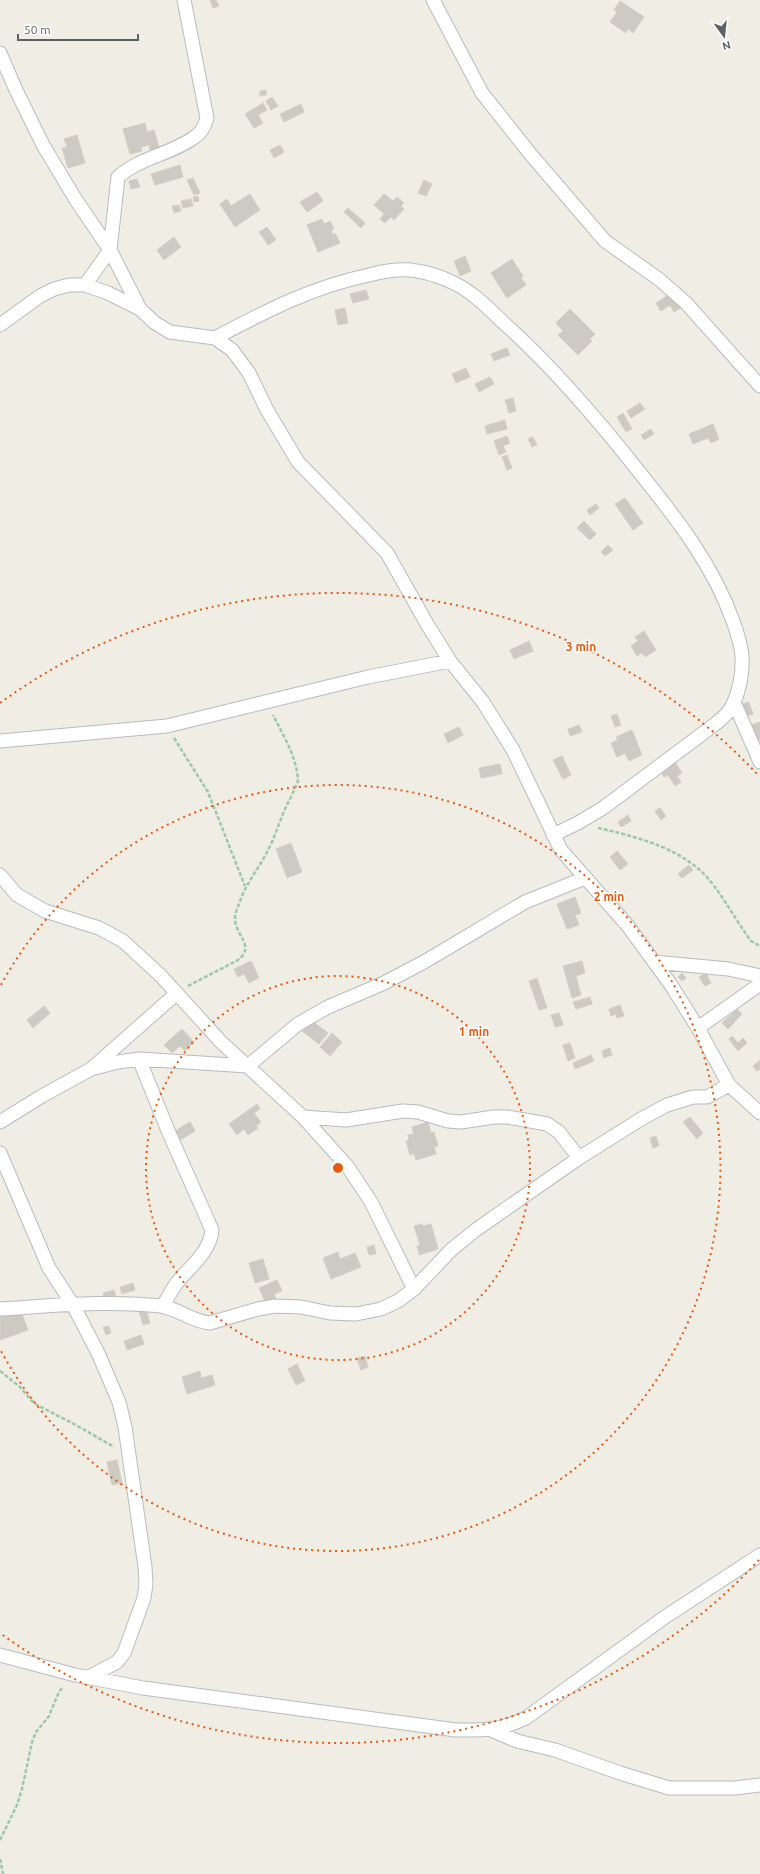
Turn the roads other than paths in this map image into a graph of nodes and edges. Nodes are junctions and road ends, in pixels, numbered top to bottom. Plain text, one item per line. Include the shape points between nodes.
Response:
1 (184, 0) edge
2 (433, 0) edge
3 (0, 54) edge
4 (110, 250) junction
5 (85, 285) junction
6 (140, 309) junction
7 (0, 325) edge
8 (215, 338) junction
9 (760, 386) edge
10 (450, 661) junction
11 (734, 702) junction
12 (0, 741) edge
13 (760, 762) edge
14 (553, 835) junction
15 (0, 875) edge
16 (585, 878) junction
17 (654, 962) junction
18 (760, 976) edge
19 (760, 984) edge
20 (176, 994) junction
21 (698, 1028) junction
22 (139, 1059) junction
23 (248, 1066) junction
24 (91, 1069) junction
25 (729, 1085) junction
26 (760, 1113) edge
27 (303, 1117) junction
28 (0, 1122) edge
29 (0, 1153) edge
30 (579, 1158) junction
31 (414, 1289) junction
32 (73, 1305) junction
33 (163, 1306) junction
34 (0, 1309) edge
35 (760, 1555) edge
36 (0, 1655) edge
37 (81, 1676) junction
38 (491, 1730) junction
39 (760, 1785) edge

1 - 4 street via 207,118 204,127 196,136 133,166 118,177
2 - 9 street via 482,93 536,162 605,241 660,280 686,303
3 - 4 street via 43,145
4 - 5 street
4 - 6 street
5 - 6 street via 108,292
5 - 7 street via 69,285 54,289
6 - 8 street via 170,332
8 - 10 street via 232,350 249,373 267,410 298,462 387,553
8 - 11 street via 296,297 347,280 390,270 416,270 442,278 472,294 572,391 677,520 706,563 727,604 738,636 742,656 740,681
10 - 12 street via 368,677 167,726
10 - 14 street via 483,702 513,750
11 - 13 street
11 - 14 street via 728,712 714,725 603,808
14 - 16 street via 561,850
15 - 20 street via 17,894 45,911 99,928 123,941 161,976
16 - 17 street via 628,926
16 - 23 street via 525,902 411,969 310,1017 273,1043
17 - 18 street via 728,969
17 - 21 street
19 - 21 street
20 - 23 street via 220,1042
20 - 24 street via 140,1023
21 - 25 street
22 - 23 street
22 - 24 street
22 - 33 street via 212,1230 208,1248 174,1286
23 - 27 street
24 - 28 street
25 - 26 street
25 - 30 street via 707,1097 692,1097 667,1105
27 - 30 street via 346,1120 403,1111 461,1122 507,1117 547,1124 559,1132
27 - 31 street via 348,1167 371,1202
29 - 32 street via 49,1268
30 - 31 street via 452,1249
31 - 33 street via 398,1301 356,1314 330,1313 288,1305 258,1309 202,1323
32 - 33 street
32 - 34 street
32 - 37 street via 110,1378 125,1427 146,1584 135,1626 121,1657 108,1668
35 - 38 street via 665,1616 526,1718 508,1727
36 - 37 street
37 - 38 street via 143,1688 456,1730
38 - 39 street via 669,1788 735,1788

